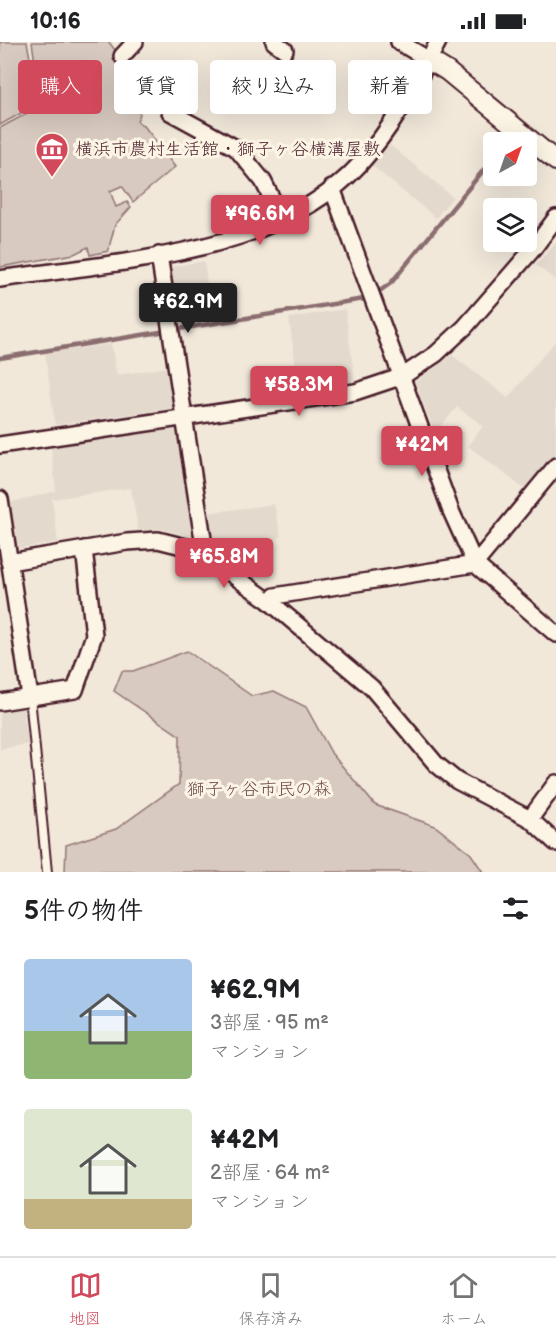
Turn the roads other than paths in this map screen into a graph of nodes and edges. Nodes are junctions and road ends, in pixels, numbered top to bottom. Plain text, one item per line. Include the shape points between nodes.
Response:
1 (135, 42) edge
2 (399, 42) edge
3 (438, 42) edge
4 (122, 56) dead end
5 (429, 60) joint
6 (432, 62) edge
7 (174, 114) edge
8 (399, 114) edge
9 (556, 161) edge
10 (332, 188) junction
11 (556, 218) edge
12 (282, 219) junction
13 (159, 255) junction
14 (0, 279) edge
15 (403, 376) junction
16 (184, 418) junction
17 (0, 445) edge
18 (556, 466) edge
19 (0, 499) edge
20 (84, 549) junction
21 (198, 550) junction
22 (9, 562) junction
23 (475, 564) junction
24 (269, 601) junction
25 (556, 634) edge
26 (30, 697) junction
27 (0, 702) edge
28 (556, 783) edge
29 (530, 819) junction
30 (556, 843) edge
31 (47, 872) edge

1 - 4 street
2 - 5 street
3 - 5 street
6 - 9 street
7 - 12 street via 236,148 263,181
8 - 10 street via 358,166
10 - 12 street
10 - 15 street
11 - 15 street via 465,327 436,354
12 - 13 street via 200,249
13 - 14 street
13 - 16 street
15 - 16 street via 355,392
15 - 23 street via 451,511
16 - 17 street
16 - 21 street via 203,539
18 - 23 street
19 - 22 street
20 - 21 street via 158,540
20 - 22 street
20 - 26 street via 94,635 75,690
21 - 24 street
22 - 26 street
23 - 24 street via 275,596
23 - 25 street
24 - 29 street via 372,688 436,764 457,781
26 - 27 street
26 - 31 lane
28 - 29 street
29 - 30 street

